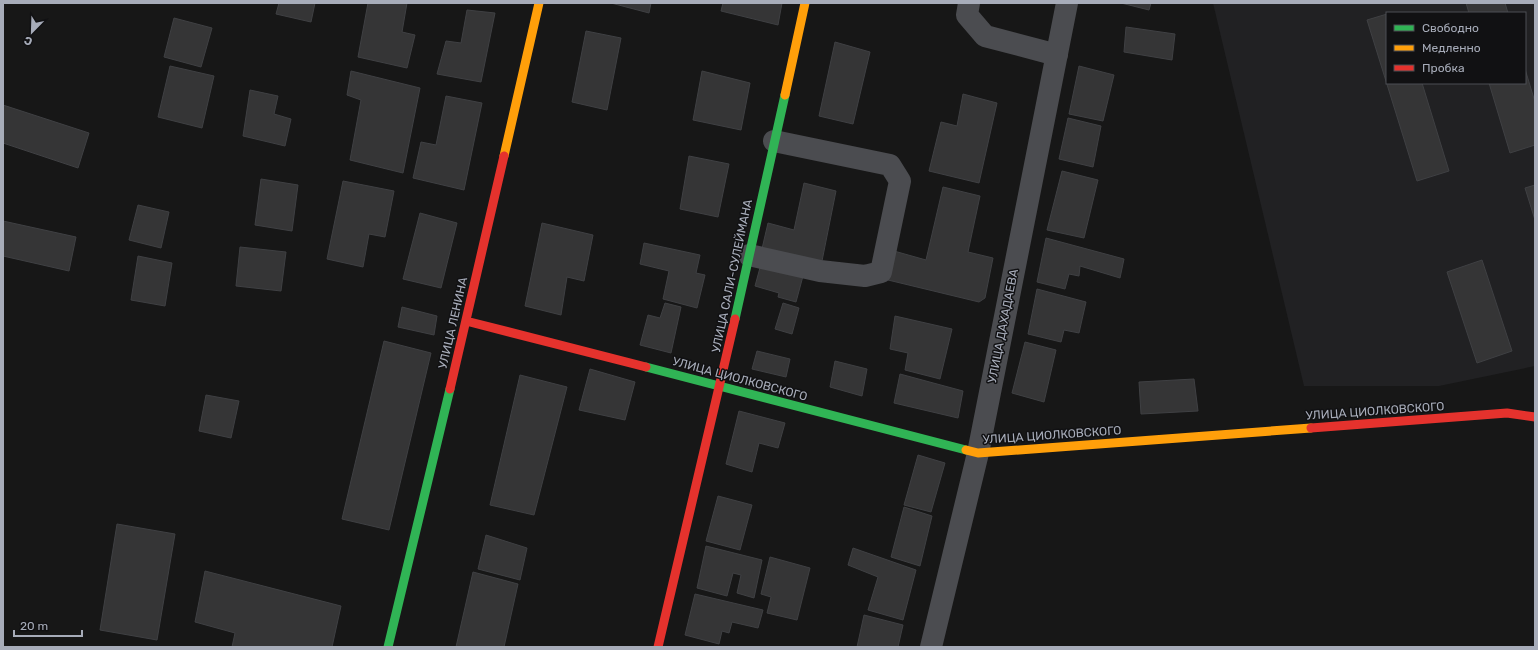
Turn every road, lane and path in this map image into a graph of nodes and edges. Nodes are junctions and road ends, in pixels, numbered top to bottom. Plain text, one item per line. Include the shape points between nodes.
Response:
1 (539, 3) edge
2 (804, 3) edge
3 (968, 3) edge
4 (1067, 3) edge
5 (1057, 55) junction
6 (774, 141) junction
7 (749, 255) junction
8 (466, 321) junction
9 (720, 386) junction
10 (1535, 417) edge
11 (978, 453) junction
12 (388, 647) edge
13 (658, 647) edge
14 (931, 647) edge

1 - 8 street, УЛИЦА ЛЕНИНА
2 - 6 street, УЛИЦА САЛИ-СУЛЕЙМАНА
3 - 5 street via 967,15 985,36
4 - 5 street, УЛИЦА ДАХАДАЕВА
5 - 11 street, УЛИЦА ДАХАДАЕВА
6 - 7 street, УЛИЦА САЛИ-СУЛЕЙМАНА
6 - 7 street via 890,165 900,181 881,272 865,276 820,271
7 - 9 street, УЛИЦА САЛИ-СУЛЕЙМАНА
8 - 9 street, УЛИЦА ЦИОЛКОВСКОГО
8 - 12 street, УЛИЦА ЛЕНИНА
9 - 11 street, УЛИЦА ЦИОЛКОВСКОГО
9 - 13 street, УЛИЦА САЛИ-СУЛЕЙМАНА
10 - 11 street, УЛИЦА ЦИОЛКОВСКОГО via 1507,413
11 - 14 street, УЛИЦА ДАХАДАЕВА

